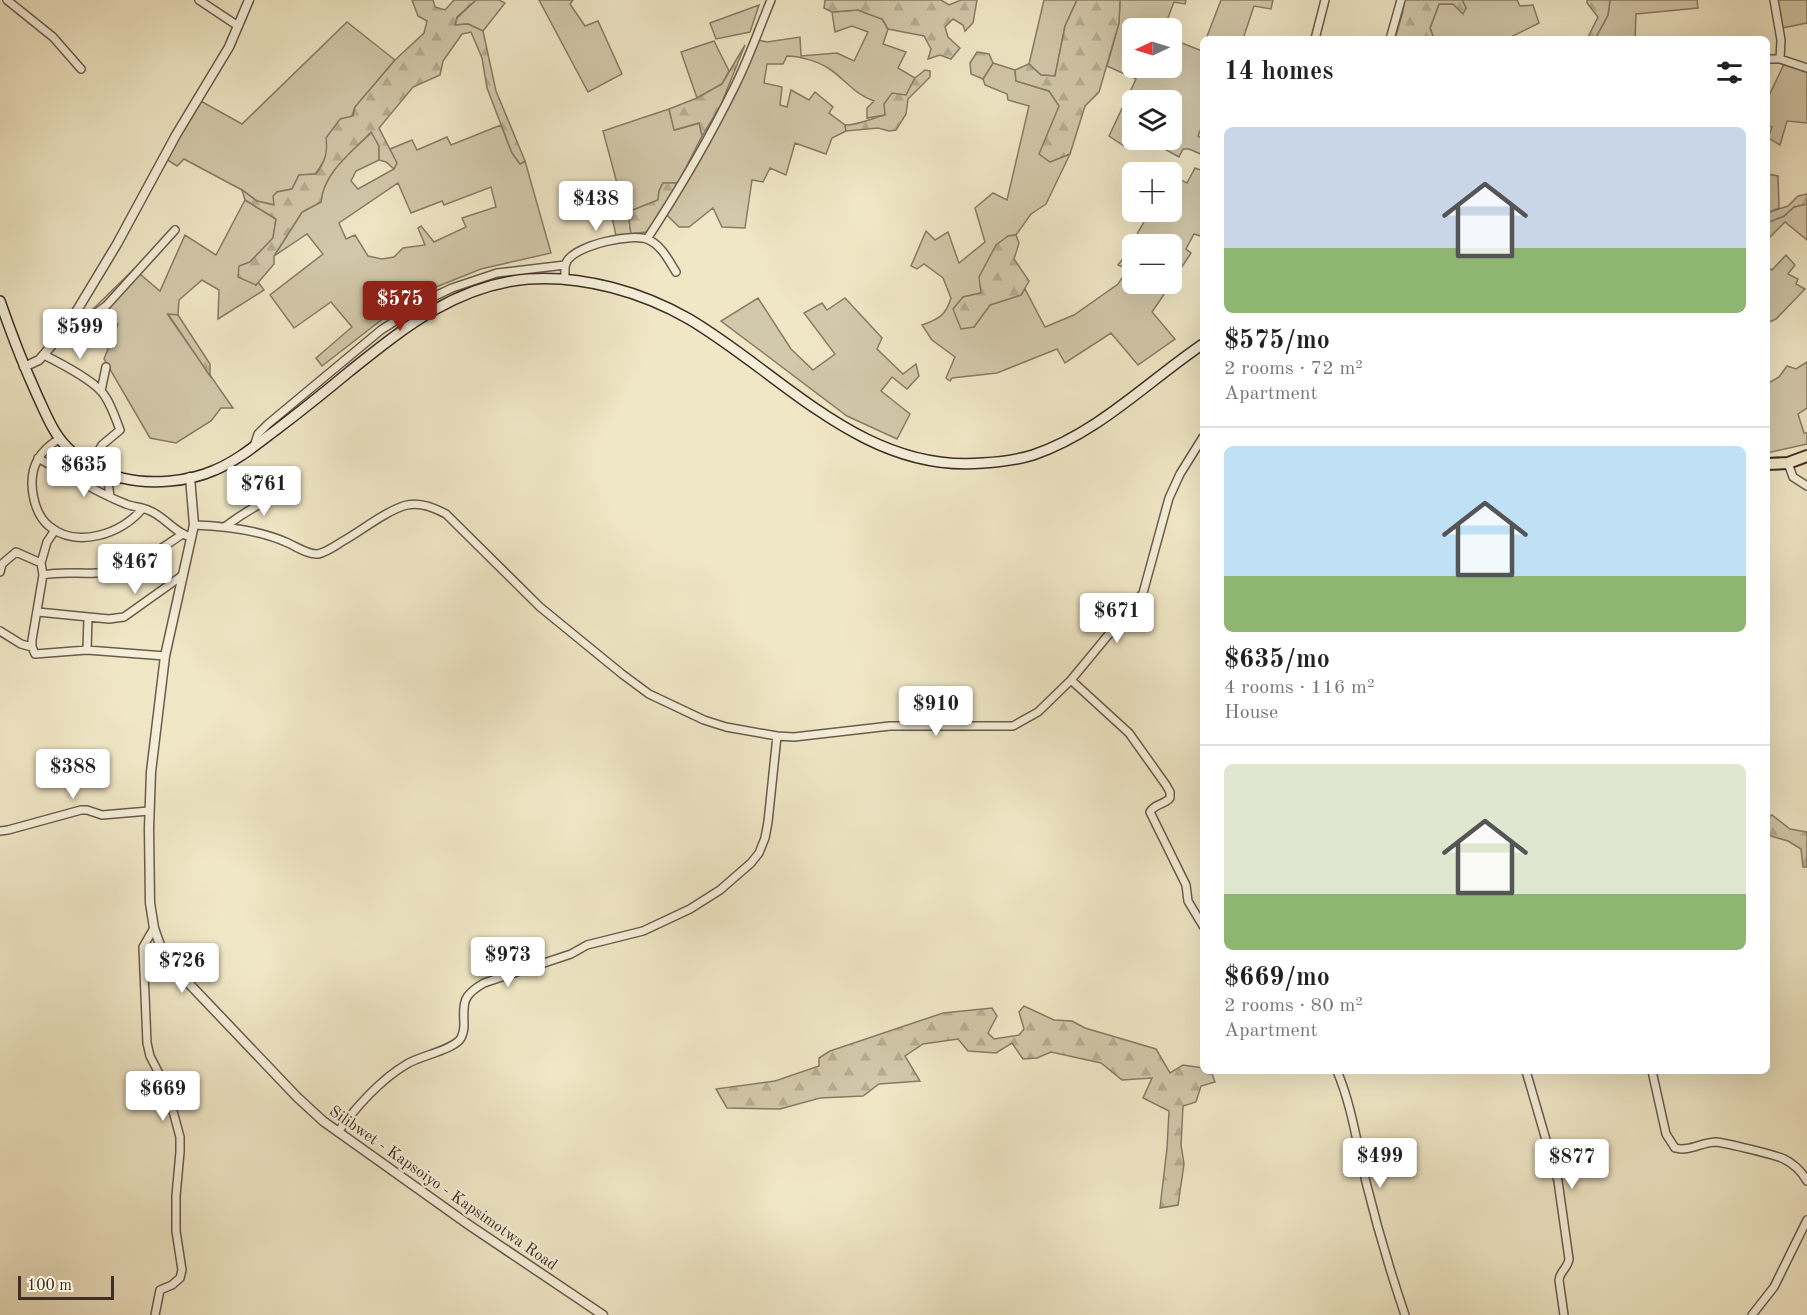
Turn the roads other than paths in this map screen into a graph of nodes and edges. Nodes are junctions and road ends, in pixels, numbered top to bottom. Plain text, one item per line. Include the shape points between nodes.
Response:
1 (7, 0) edge
2 (199, 0) edge
3 (249, 0) edge
4 (771, 0) edge
5 (1325, 0) edge
6 (1401, 0) edge
7 (1774, 0) edge
8 (238, 26) junction
9 (1316, 36) edge
10 (1391, 36) edge
11 (1770, 59) edge
12 (1780, 59) junction
13 (1807, 68) edge
14 (81, 69) dead end
15 (175, 230) dead end
16 (647, 239) junction
17 (565, 265) junction
18 (676, 272) dead end
19 (565, 279) junction
20 (0, 301) edge
21 (4, 326) edge
22 (59, 337) junction
23 (1200, 346) edge
24 (44, 355) junction
25 (24, 367) junction
26 (106, 367) dead end
27 (101, 391) junction
28 (60, 438) junction
29 (1200, 442) edge
30 (254, 446) junction
31 (1807, 456) edge
32 (38, 458) junction
33 (1788, 463) junction
34 (1770, 464) edge
35 (90, 465) junction
36 (107, 474) junction
37 (190, 477) junction
38 (1807, 486) edge
39 (295, 490) dead end
40 (110, 496) junction
41 (142, 509) junction
42 (194, 525) junction
43 (226, 526) junction
44 (55, 530) junction
45 (182, 535) junction
46 (191, 537) junction
47 (41, 563) junction
48 (0, 572) edge
49 (43, 575) junction
50 (183, 575) junction
51 (38, 612) junction
52 (88, 617) junction
53 (0, 631) edge
54 (32, 647) junction
55 (87, 650) junction
56 (165, 656) junction
57 (1071, 680) junction
58 (777, 736) junction
59 (149, 811) junction
60 (0, 831) edge
61 (1200, 921) edge
62 (154, 928) junction
63 (1338, 1074) edge
64 (1527, 1074) edge
65 (1653, 1074) edge
66 (338, 1132) junction
67 (1807, 1181) edge
68 (1807, 1220) edge
69 (155, 1315) edge
70 (603, 1315) edge
71 (1405, 1315) edge
72 (1564, 1315) edge
73 (1752, 1315) edge

1 - 14 street
2 - 8 street
3 - 8 street
4 - 16 street via 740,76 680,188
5 - 9 street
6 - 10 street
7 - 12 street
8 - 22 street via 117,244
11 - 12 street
12 - 13 street
15 - 22 street via 106,306 85,316 68,338
16 - 17 street via 624,239 585,248
16 - 18 street
17 - 19 street
17 - 30 street via 497,273 452,288 404,314 268,424 258,434
19 - 23 main road via 631,294 666,308 699,326 857,435 911,458 939,462 1001,462 1055,446 1093,426
19 - 30 main road via 503,283 434,310
20 - 21 main road
21 - 25 main road
22 - 24 street
24 - 25 street
24 - 27 street
25 - 28 main road
26 - 27 street
27 - 35 street via 120,430 102,445
28 - 32 street
28 - 35 main road
29 - 57 street via 1169,498 1143,592
30 - 37 main road via 222,468
31 - 33 main road
32 - 40 street
32 - 44 street via 33,473 33,497 42,518
33 - 34 main road
33 - 38 street via 1793,477
35 - 36 main road
36 - 37 main road via 137,481
36 - 40 street
37 - 42 street, Silibwet - Kapsoiyo - Kapsimotwa Road
39 - 43 street via 274,497
40 - 41 street
41 - 44 street via 101,536 65,535
41 - 45 street
42 - 43 street
42 - 46 street, Silibwet - Kapsoiyo - Kapsimotwa Road
43 - 58 street via 317,554 407,505 433,508 446,514 540,607 649,694 726,728
44 - 47 street
45 - 46 street
45 - 49 street via 122,569
46 - 50 street, Silibwet - Kapsoiyo - Kapsimotwa Road
47 - 48 street via 16,552 2,564
47 - 49 street
49 - 51 street
50 - 52 street via 124,617
50 - 56 street, Silibwet - Kapsoiyo - Kapsimotwa Road
51 - 52 street
51 - 54 street
52 - 55 street
53 - 54 street
54 - 55 street via 35,654
55 - 56 street
56 - 59 street, Silibwet - Kapsoiyo - Kapsimotwa Road
57 - 58 street via 1038,712 1013,726 890,726 810,737
57 - 61 street via 1129,733 1170,792 1170,798 1150,812
58 - 66 street via 768,822 759,853 751,863 720,890 653,927 587,945 472,990 463,1005 461,1038 405,1064 369,1094
59 - 60 street via 97,815 81,810
59 - 62 street, Silibwet - Kapsoiyo - Kapsimotwa Road
62 - 66 street, Silibwet - Kapsoiyo - Kapsimotwa Road via 159,945 177,971 297,1096
62 - 69 street via 143,947 145,1023 150,1056 167,1089 180,1137 176,1231 182,1270 180,1278 160,1290
63 - 71 street via 1347,1093 1366,1183
64 - 72 street via 1558,1181 1569,1259 1559,1280
65 - 67 street via 1666,1134 1675,1148 1684,1150 1715,1142 1763,1153 1784,1159
66 - 70 street, Silibwet - Kapsoiyo - Kapsimotwa Road
68 - 73 street via 1774,1287

